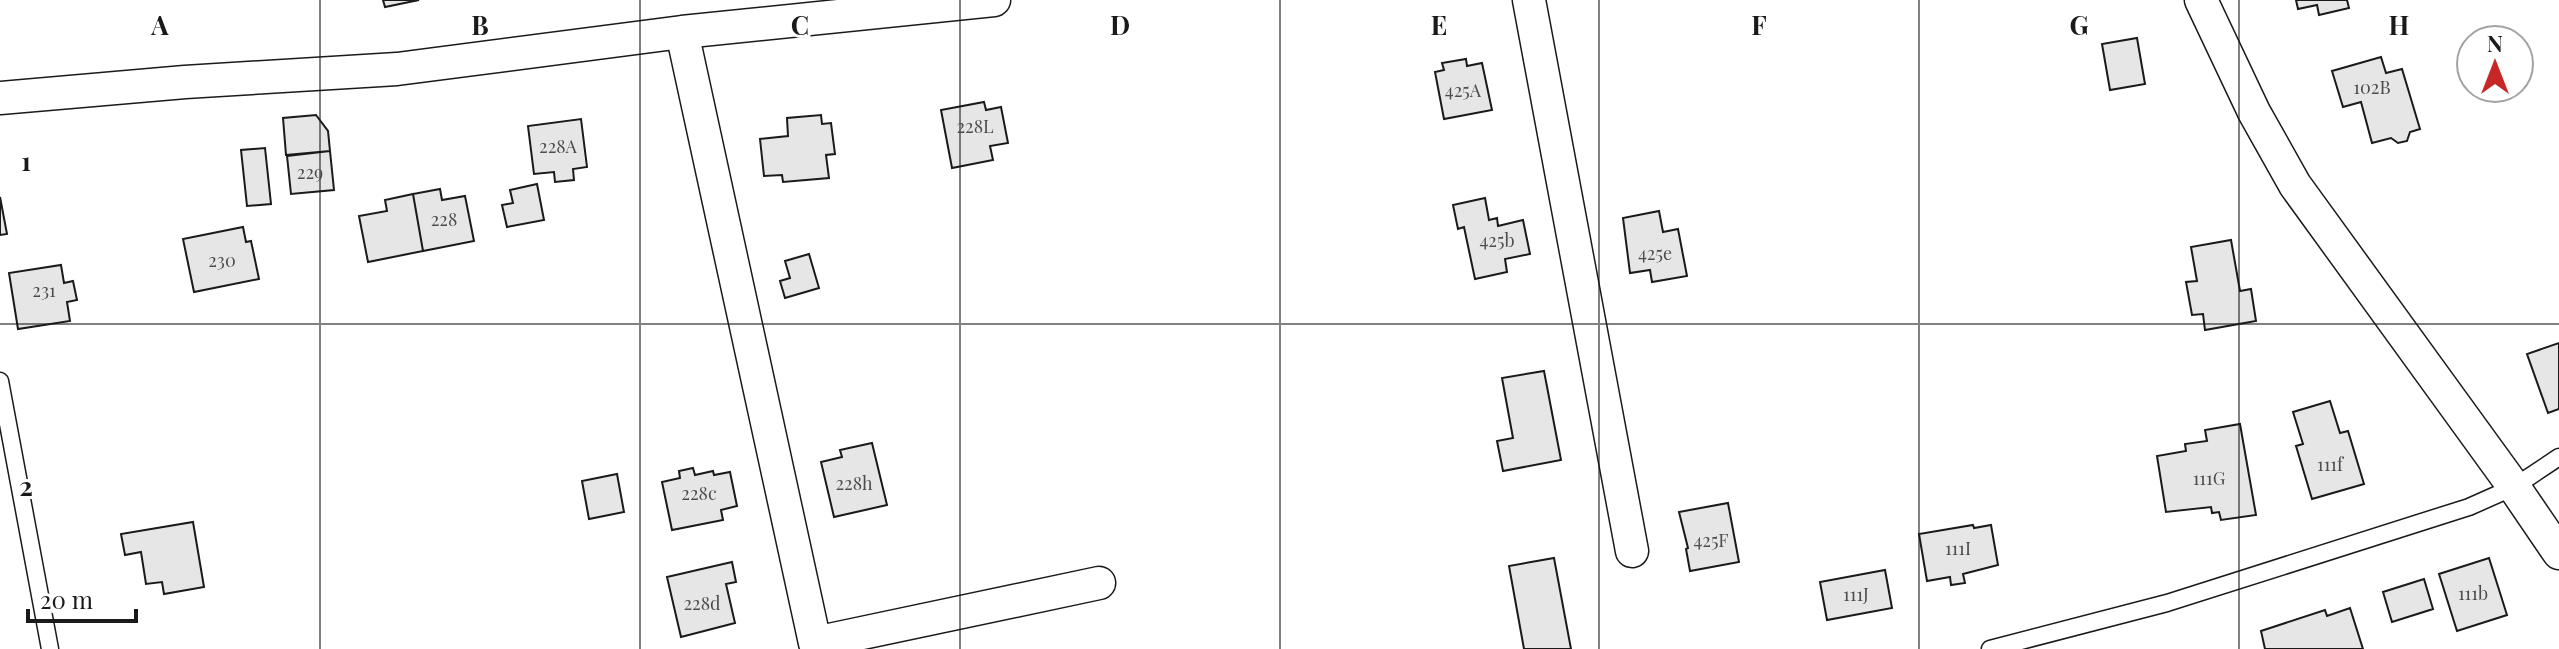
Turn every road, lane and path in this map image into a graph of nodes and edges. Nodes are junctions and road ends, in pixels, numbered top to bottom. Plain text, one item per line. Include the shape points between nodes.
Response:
1 (994, 0) edge
2 (1529, 0) edge
3 (2201, 0) edge
4 (906, 4) edge
5 (682, 32) junction
6 (0, 98) edge
7 (0, 381) edge
8 (2559, 457) edge
9 (2514, 487) junction
10 (1632, 551) dead end
11 (2559, 553) edge
12 (1099, 583) dead end
13 (50, 649) edge
14 (1990, 649) edge

1 - 4 street
2 - 10 street
3 - 9 street via 2295,185
4 - 5 street
5 - 6 street via 397,69
5 - 12 street via 815,643
7 - 13 lane
8 - 9 lane
9 - 11 street
9 - 14 lane via 2469,507 2167,603

